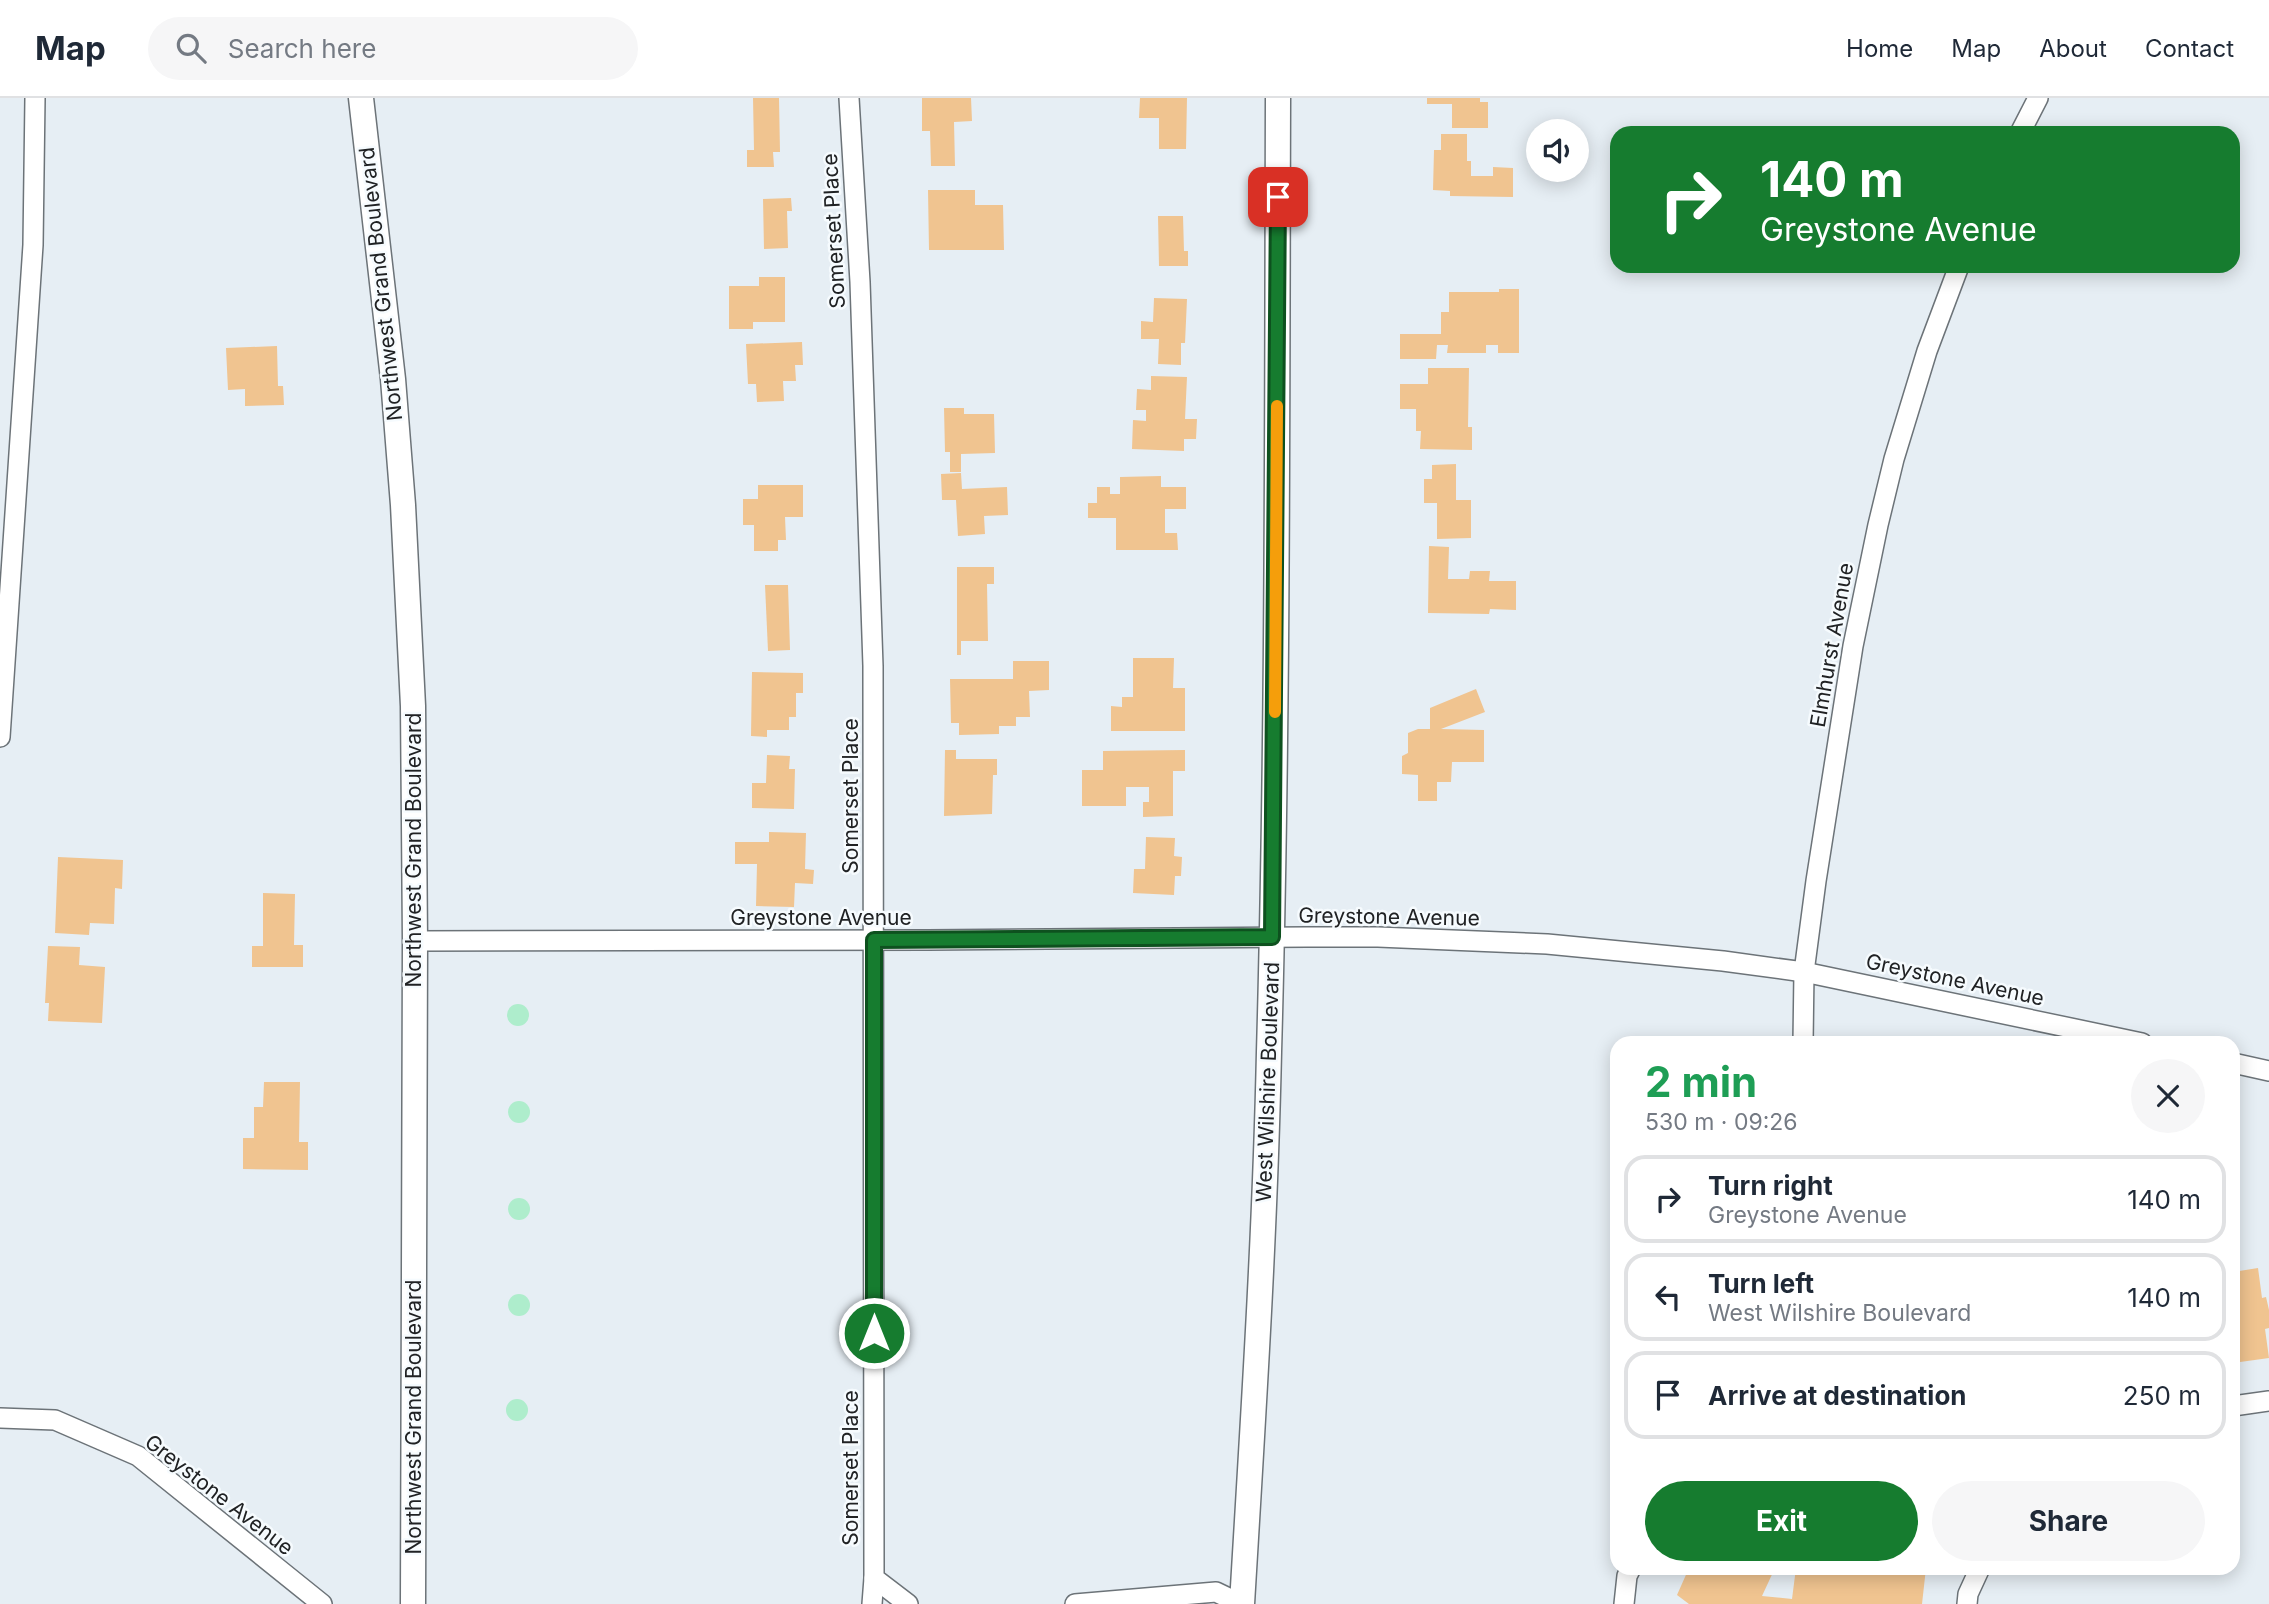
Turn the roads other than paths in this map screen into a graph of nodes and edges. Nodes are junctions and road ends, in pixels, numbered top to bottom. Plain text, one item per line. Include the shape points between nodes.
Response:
1 (35, 98) edge
2 (361, 98) edge
3 (849, 98) edge
4 (1278, 98) edge
5 (2038, 98) edge
6 (2024, 126) edge
7 (1956, 273) edge
8 (0, 737) edge
9 (1272, 937) junction
10 (874, 940) junction
11 (415, 941) junction
12 (1804, 972) junction
13 (1803, 1036) edge
14 (2109, 1036) edge
15 (2240, 1065) edge
16 (2269, 1071) edge
17 (2269, 1401) edge
18 (2240, 1405) edge
19 (0, 1418) edge
20 (1628, 1575) edge
21 (1977, 1575) edge
22 (874, 1578) junction
23 (322, 1604) edge
24 (413, 1604) edge
25 (872, 1604) edge
26 (908, 1604) edge
27 (1076, 1604) edge
28 (1242, 1604) edge
29 (1624, 1604) edge
30 (1966, 1604) edge

1 - 8 street via 33,245
2 - 11 street, Northwest Grand Boulevard via 403,505 413,706
3 - 10 street, Somerset Place via 873,666
4 - 9 street, West Wilshire Boulevard
5 - 6 street
7 - 12 street, Elmhurst Avenue via 1927,351 1878,524 1851,660
9 - 10 street, Greystone Avenue
9 - 12 street, Greystone Avenue via 1547,944
9 - 28 street, West Wilshire Boulevard via 1262,1263
10 - 11 street, Greystone Avenue
10 - 22 street, Somerset Place
11 - 24 street, Northwest Grand Boulevard
12 - 13 street, Elmhurst Avenue
12 - 14 street, Greystone Avenue
15 - 16 street
17 - 18 street
19 - 23 street, Greystone Avenue via 55,1420 138,1456
20 - 29 street
21 - 30 street
22 - 25 street, Somerset Place
22 - 26 street
27 - 28 street via 1216,1592

